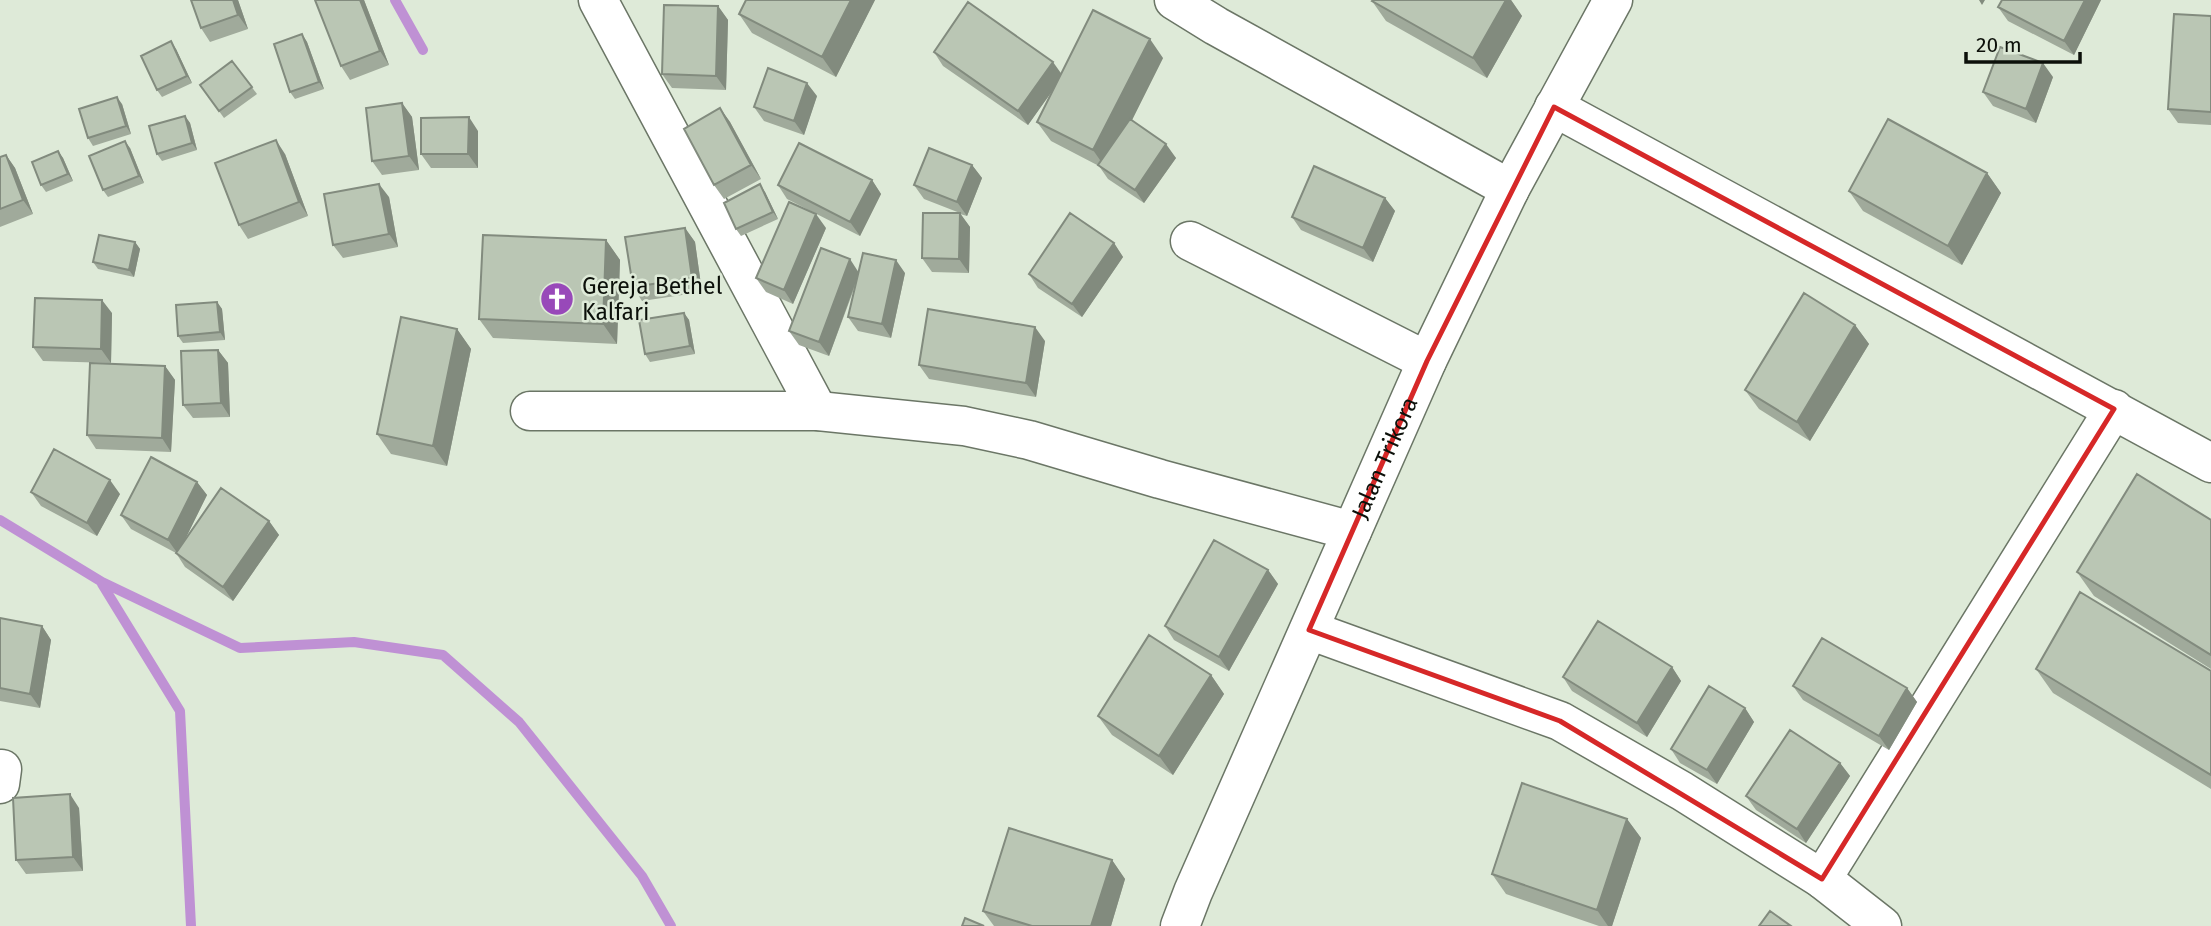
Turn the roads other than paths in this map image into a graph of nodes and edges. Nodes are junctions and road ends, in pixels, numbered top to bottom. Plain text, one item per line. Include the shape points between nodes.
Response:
1 (598, 0) edge
2 (1174, 0) edge
3 (1612, 0) edge
4 (1555, 107) junction
5 (1510, 189) junction
6 (1190, 241) dead end
7 (1427, 361) junction
8 (2114, 409) junction
9 (530, 411) dead end
10 (818, 411) junction
11 (2211, 463) edge
12 (1352, 531) junction
13 (1309, 630) junction
14 (1822, 879) junction
15 (1180, 926) edge
16 (1882, 926) edge

1 - 10 street
2 - 5 street
3 - 4 street, Jalan Trikora
4 - 5 street, Jalan Trikora
4 - 8 street
5 - 7 street, Jalan Trikora
6 - 7 street
7 - 12 street, Jalan Trikora
8 - 11 street
8 - 14 street
9 - 10 street
10 - 12 street via 964,426 1029,440
12 - 13 street, Jalan Trikora
13 - 14 street via 1560,721
13 - 15 street, Jalan Trikora
14 - 16 street

